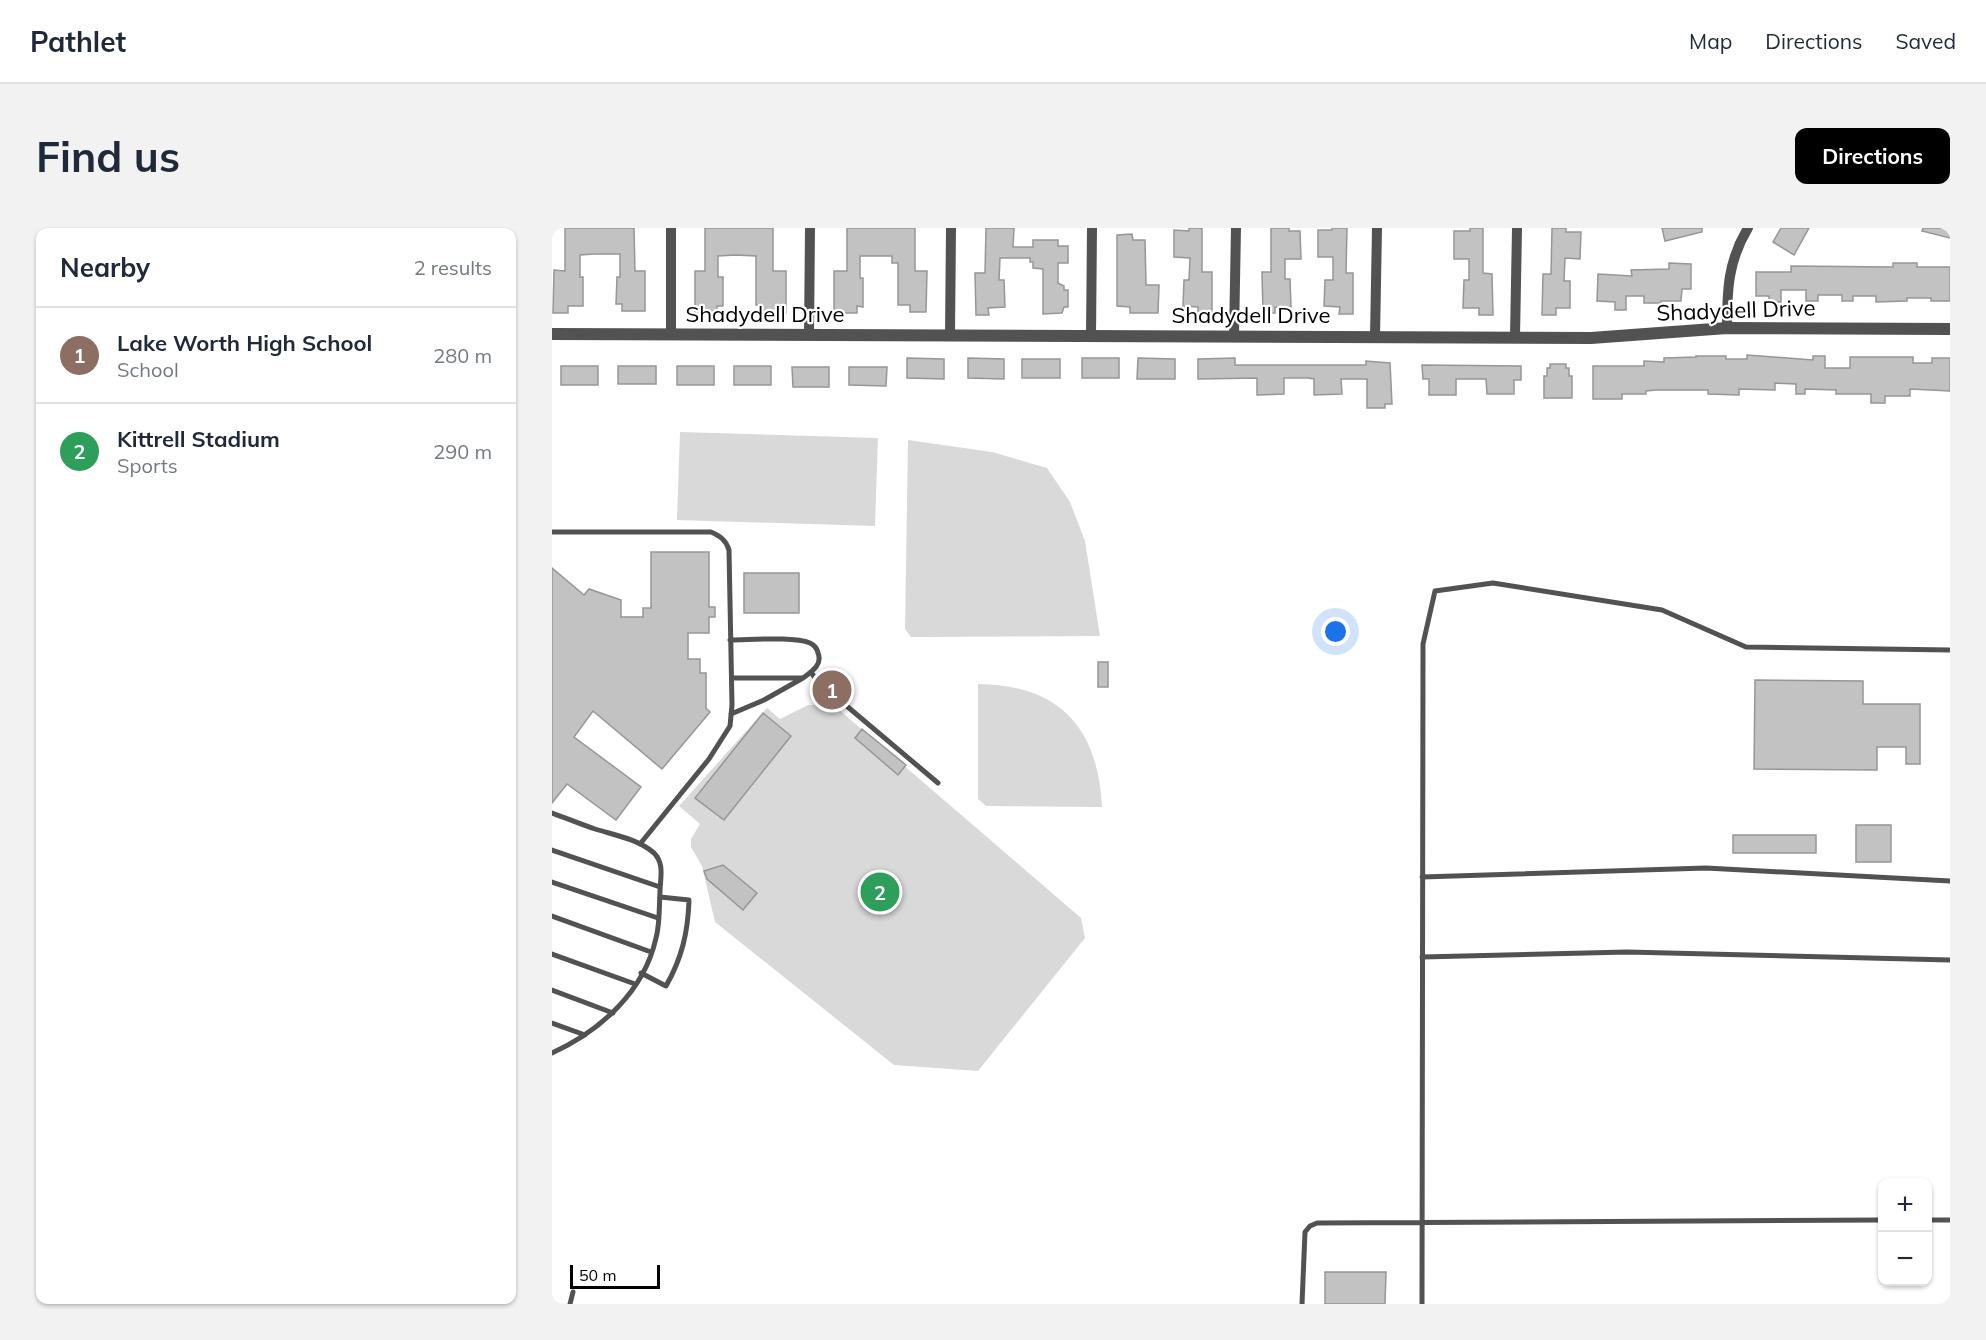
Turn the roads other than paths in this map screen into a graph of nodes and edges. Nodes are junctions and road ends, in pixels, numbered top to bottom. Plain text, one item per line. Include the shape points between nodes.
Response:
1 (671, 228) edge
2 (810, 228) edge
3 (951, 228) edge
4 (1092, 228) edge
5 (1236, 228) edge
6 (1377, 228) edge
7 (1517, 228) edge
8 (1748, 228) edge
9 (1726, 328) junction
10 (1950, 329) edge
11 (552, 334) edge
12 (671, 334) junction
13 (809, 335) junction
14 (950, 335) junction
15 (1091, 336) junction
16 (1234, 336) junction
17 (1375, 337) junction
18 (1515, 337) junction
19 (552, 532) edge
20 (730, 640) junction
21 (1950, 650) edge
22 (811, 672) junction
23 (732, 678) junction
24 (803, 678) junction
25 (731, 714) junction
26 (939, 783) dead end
27 (552, 813) edge
28 (640, 844) junction
29 (552, 849) edge
30 (1422, 877) junction
31 (1950, 881) edge
32 (552, 882) edge
33 (660, 887) junction
34 (660, 897) junction
35 (552, 916) edge
36 (658, 918) junction
37 (651, 952) junction
38 (552, 954) edge
39 (1422, 957) junction
40 (1950, 960) edge
41 (641, 973) junction
42 (635, 984) junction
43 (552, 990) edge
44 (613, 1013) junction
45 (552, 1023) edge
46 (585, 1035) junction
47 (552, 1053) edge
48 (1878, 1220) edge
49 (1932, 1220) edge
50 (1950, 1220) edge
51 (1422, 1223) junction
52 (573, 1292) dead end
53 (570, 1304) edge
54 (1302, 1304) edge
55 (1422, 1304) edge

1 - 12 street
2 - 13 street
3 - 14 street
4 - 15 street
5 - 16 street
6 - 17 street
7 - 18 street
8 - 9 street via 1732,261
9 - 10 street, Shadydell Drive
9 - 18 street, Shadydell Drive via 1591,338
11 - 12 street, Shadydell Drive
12 - 13 street, Shadydell Drive
13 - 14 street, Shadydell Drive
14 - 15 street, Shadydell Drive
15 - 16 street, Shadydell Drive
16 - 17 street, Shadydell Drive
17 - 18 street, Shadydell Drive
19 - 20 lane via 693,531 720,536 729,550
20 - 22 lane via 801,640 812,644 820,658
20 - 23 lane
21 - 30 lane via 1746,646 1662,610 1493,583 1435,591 1423,644
22 - 24 lane
22 - 26 lane
23 - 24 lane
23 - 25 lane
24 - 25 lane
25 - 28 lane via 730,726 709,759
27 - 28 lane
28 - 33 lane via 656,855 662,869
29 - 33 lane
30 - 31 lane via 1706,868
30 - 39 lane
32 - 36 lane
33 - 34 lane
34 - 36 lane
34 - 41 lane via 689,900 688,930 676,969 666,986
35 - 37 lane
36 - 37 lane
37 - 41 lane
38 - 42 lane
39 - 40 lane via 1628,952
39 - 51 lane
41 - 42 lane
42 - 44 lane
43 - 44 lane
44 - 46 lane
45 - 46 lane
46 - 47 lane
48 - 51 lane
49 - 50 lane
51 - 54 lane via 1310,1226 1304,1240
51 - 55 lane
52 - 53 lane

